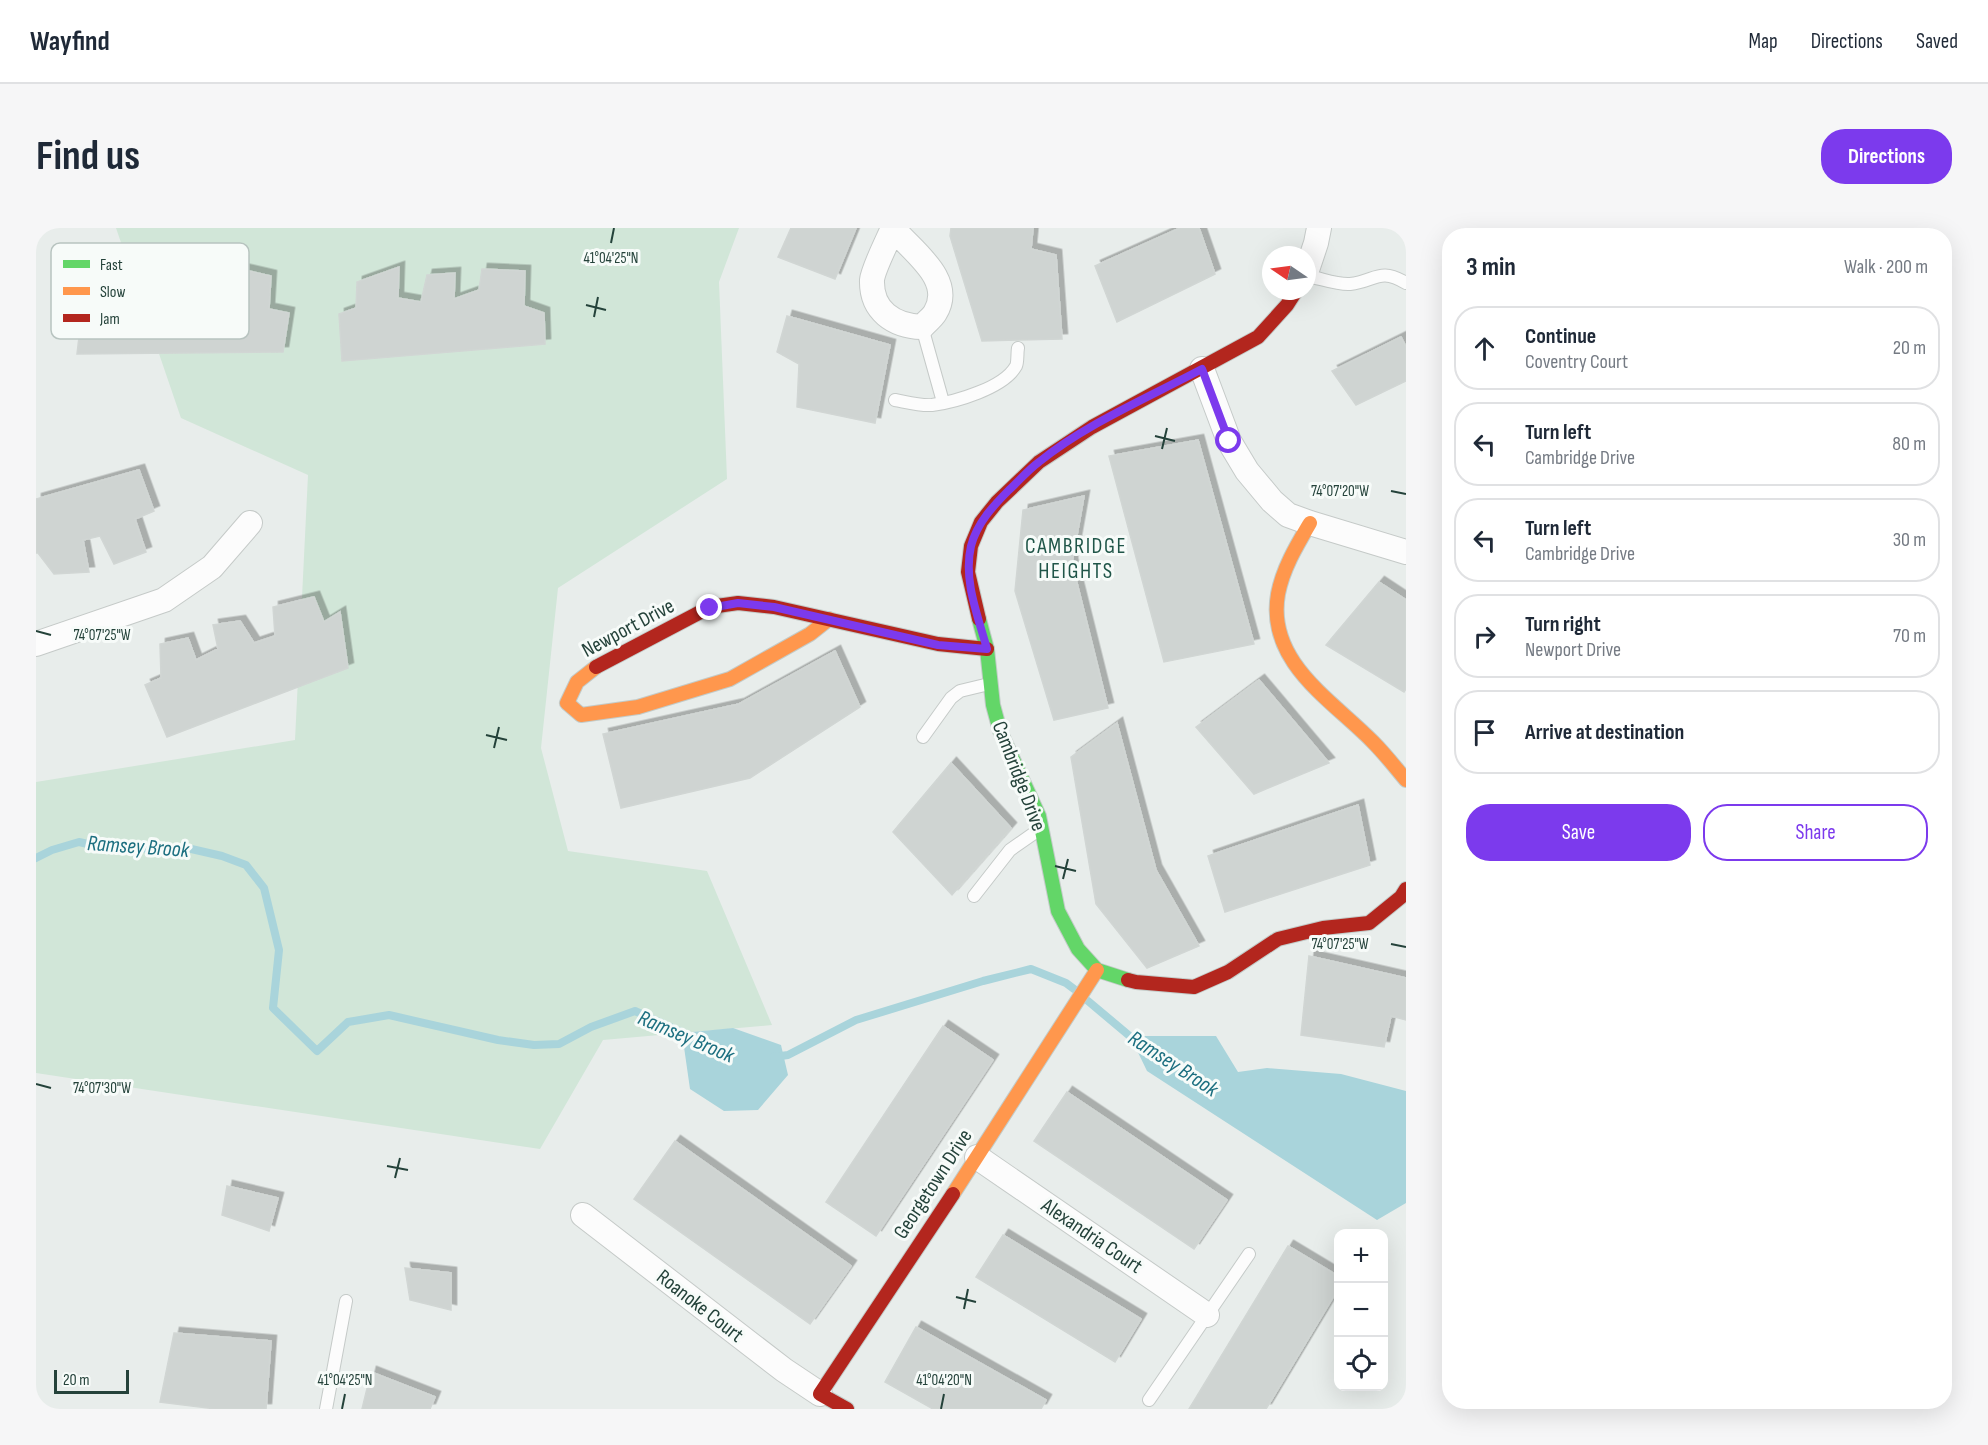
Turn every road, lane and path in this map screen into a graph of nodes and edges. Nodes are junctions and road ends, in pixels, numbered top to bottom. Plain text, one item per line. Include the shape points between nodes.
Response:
1 (893, 228) edge
2 (1319, 228) edge
3 (1315, 246) edge
4 (1316, 278) edge
5 (1406, 283) edge
6 (1290, 300) edge
7 (922, 327) junction
8 (1018, 348) dead end
9 (1202, 369) junction
10 (895, 400) dead end
11 (943, 402) junction
12 (250, 523) dead end
13 (1310, 524) junction
14 (1406, 552) edge
15 (829, 620) junction
16 (36, 644) edge
17 (987, 649) junction
18 (991, 684) junction
19 (923, 737) dead end
20 (1406, 780) edge
21 (1041, 828) junction
22 (1406, 889) edge
23 (974, 896) dead end
24 (1097, 970) junction
25 (976, 1157) junction
26 (583, 1215) dead end
27 (1249, 1254) dead end
28 (346, 1301) dead end
29 (1207, 1315) junction
30 (820, 1394) junction
31 (1149, 1400) dead end
32 (326, 1409) edge
33 (847, 1409) edge

1 - 7 street via 932,270 940,289 936,311
1 - 7 street via 872,279 876,305 888,318 909,327
2 - 3 street
4 - 5 lane via 1350,284 1393,275
6 - 9 street, Cambridge Drive via 1258,337
7 - 11 lane
8 - 11 lane via 1016,366 1006,377 989,388
9 - 13 street via 1229,441 1246,471 1288,515
9 - 17 street, Cambridge Drive via 1092,427 1039,462 981,522 971,546 968,572
10 - 11 lane via 930,405
12 - 16 street via 212,567 164,600
13 - 14 street
13 - 20 street via 1287,565 1277,604 1280,640 1298,672
15 - 15 street, Newport Drive via 738,603 710,608 593,668 577,682 567,703 580,715 638,707 730,679
15 - 17 street, Newport Drive via 938,645
17 - 18 street, Cambridge Drive
18 - 19 lane via 960,690
18 - 21 street, Cambridge Drive via 1000,731
21 - 23 lane via 1010,850
21 - 24 street, Cambridge Drive via 1058,911 1078,949
22 - 24 street via 1369,923 1323,928 1278,939 1228,972 1194,987 1136,982
24 - 25 street, Georgetown Drive
25 - 29 street, Alexandria Court
25 - 30 street, Georgetown Drive
26 - 30 street, Roanoke Court
27 - 29 lane
28 - 32 lane
29 - 31 lane
30 - 33 street

